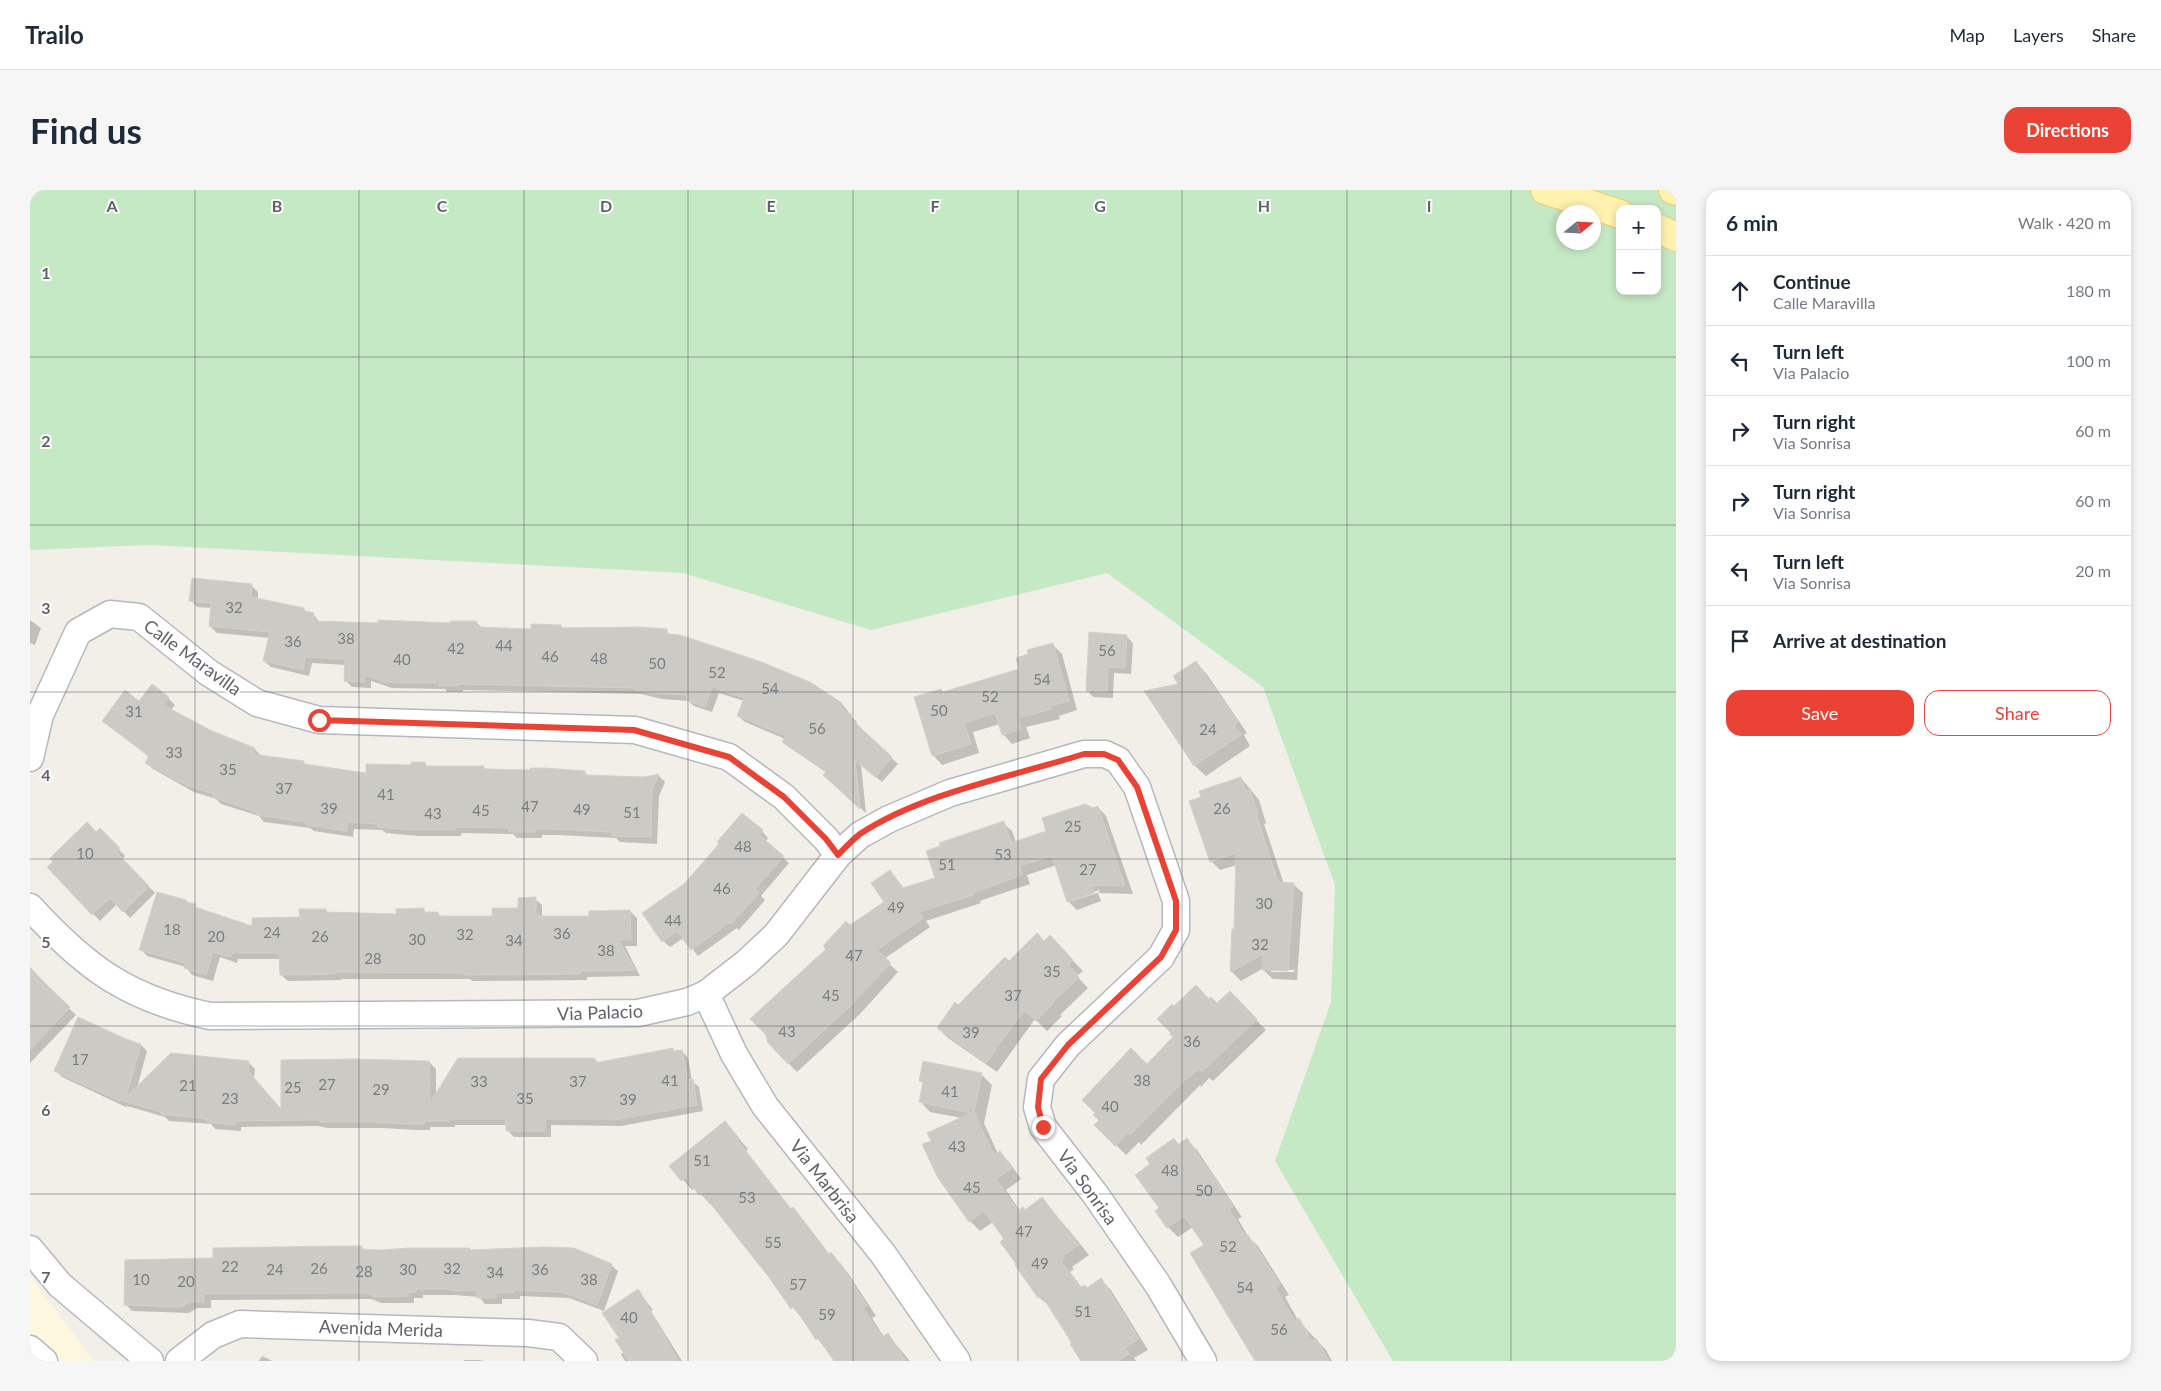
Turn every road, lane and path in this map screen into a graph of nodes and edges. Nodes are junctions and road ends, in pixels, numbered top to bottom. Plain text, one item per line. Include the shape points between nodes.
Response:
1 (1545, 190) edge
2 (1616, 213) edge
3 (1661, 230) edge
4 (1676, 237) edge
5 (32, 744) edge
6 (1118, 760) joint
7 (838, 855) junction
8 (30, 907) edge
9 (706, 994) junction
10 (30, 1249) edge
11 (30, 1349) edge
12 (44, 1361) edge
13 (150, 1361) edge
14 (179, 1361) edge
15 (584, 1361) edge
16 (956, 1361) edge
17 (1203, 1361) edge

1 - 2 main road
3 - 4 main road
5 - 7 street, Calle Maravilla via 40,715 78,632 110,614 139,617 208,673 257,703 319,720 634,730 729,757 784,797
6 - 7 street, Via Palacio via 1104,754 1084,754 950,793 860,834
6 - 17 street, Via Sonrisa via 1137,787 1176,901 1176,930 1161,957 1068,1045 1041,1079 1038,1107 1043,1127 1095,1194 1158,1285
7 - 9 street, Via Palacio via 776,935 746,964
8 - 9 street, Via Palacio via 85,961 113,981 161,1004 210,1016 627,1014 687,1002
9 - 16 street, Via Marbrisa via 734,1054 765,1106 883,1254
10 - 13 street via 64,1289
11 - 12 street
14 - 15 street, Avenida Merida via 213,1335 240,1324 528,1333 559,1337

